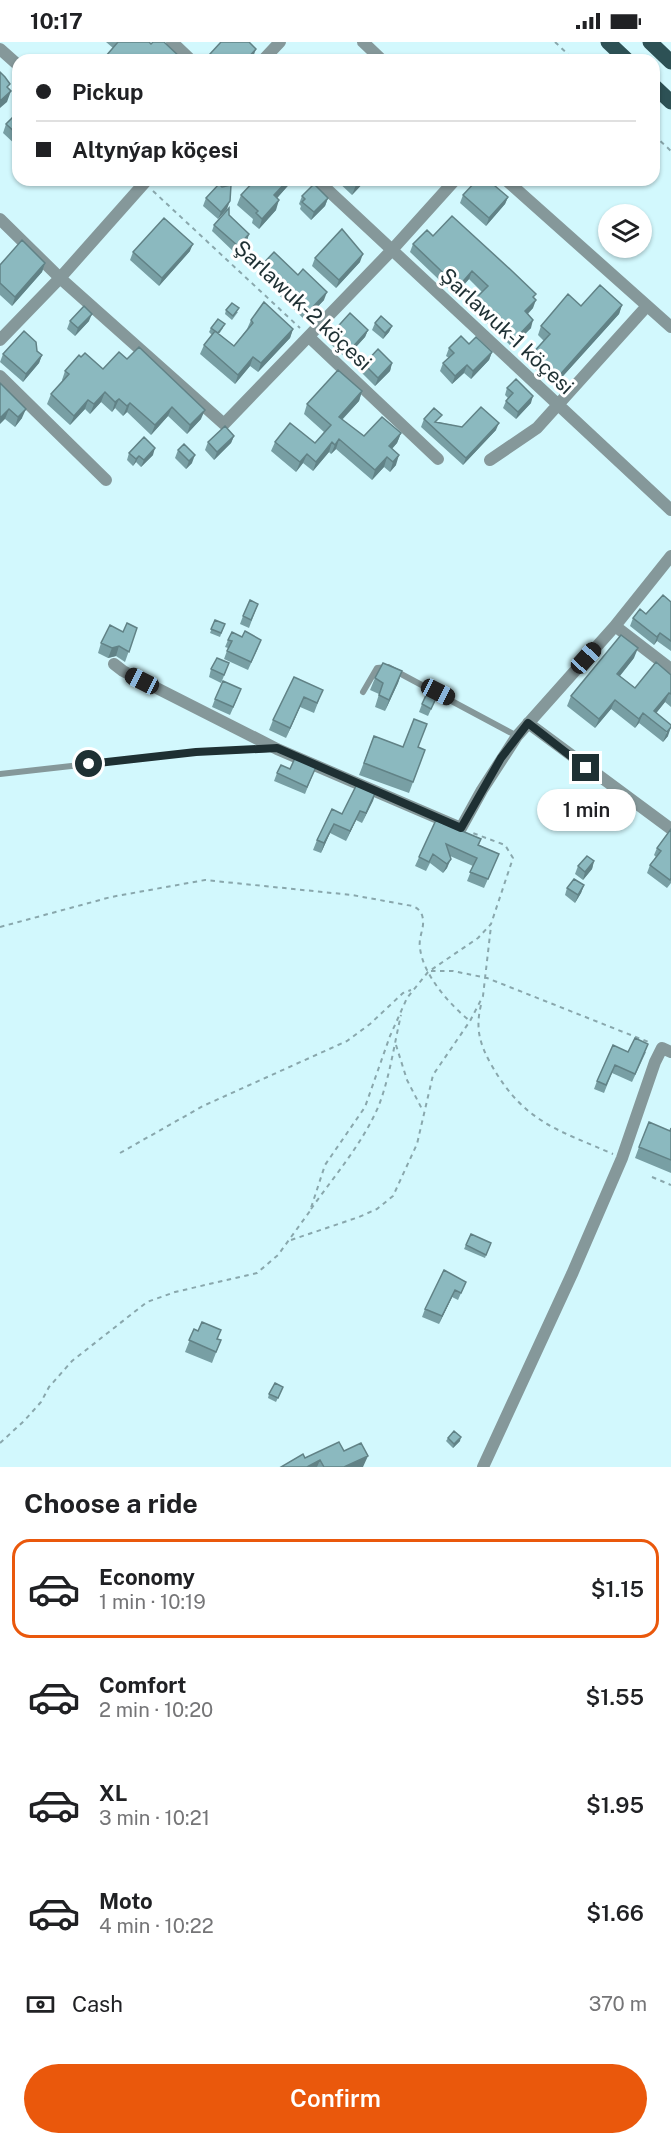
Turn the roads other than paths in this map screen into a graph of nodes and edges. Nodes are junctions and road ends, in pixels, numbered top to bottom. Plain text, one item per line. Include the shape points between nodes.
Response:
1 (172, 42) edge
2 (280, 42) edge
3 (363, 42) edge
4 (608, 42) edge
5 (650, 42) edge
6 (0, 49) edge
7 (185, 54) edge
8 (268, 54) edge
9 (376, 54) edge
10 (621, 54) edge
11 (12, 60) edge
12 (671, 62) edge
13 (660, 92) edge
14 (671, 102) edge
15 (142, 186) edge
16 (323, 186) edge
17 (450, 186) edge
18 (513, 186) edge
19 (0, 219) edge
20 (391, 251) junction
21 (60, 278) junction
22 (647, 306) junction
23 (671, 327) edge
24 (309, 337) junction
25 (0, 340) edge
26 (0, 376) edge
27 (559, 405) junction
28 (438, 459) dead end
29 (490, 460) dead end
30 (106, 480) dead end
31 (671, 510) edge
32 (671, 555) edge
33 (615, 626) junction
34 (114, 664) dead end
35 (671, 669) edge
36 (363, 692) dead end
37 (528, 723) junction
38 (517, 736) junction
39 (277, 748) junction
40 (0, 774) edge
41 (671, 829) edge
42 (667, 1050) edge
43 (483, 1467) edge

1 - 7 street
2 - 8 street
3 - 9 street
4 - 10 main road
5 - 12 main road
6 - 11 street
13 - 14 main road
15 - 21 street
16 - 20 street, Şarlawuk-1 köçesi
17 - 20 street
18 - 22 street
19 - 21 street
20 - 24 street
20 - 27 street, Şarlawuk-1 köçesi
21 - 24 street via 224,424
21 - 25 street
22 - 23 street
22 - 27 street
24 - 28 street, Şarlawuk-2 köçesi
26 - 30 street
27 - 29 street via 537,428
27 - 31 street, Şarlawuk-1 köçesi
32 - 33 street
33 - 35 street
33 - 37 street
34 - 39 street
36 - 38 lane via 377,668 388,667
37 - 38 street
37 - 41 street
38 - 39 street via 461,828
39 - 40 lane via 196,752
42 - 43 street via 572,1274

